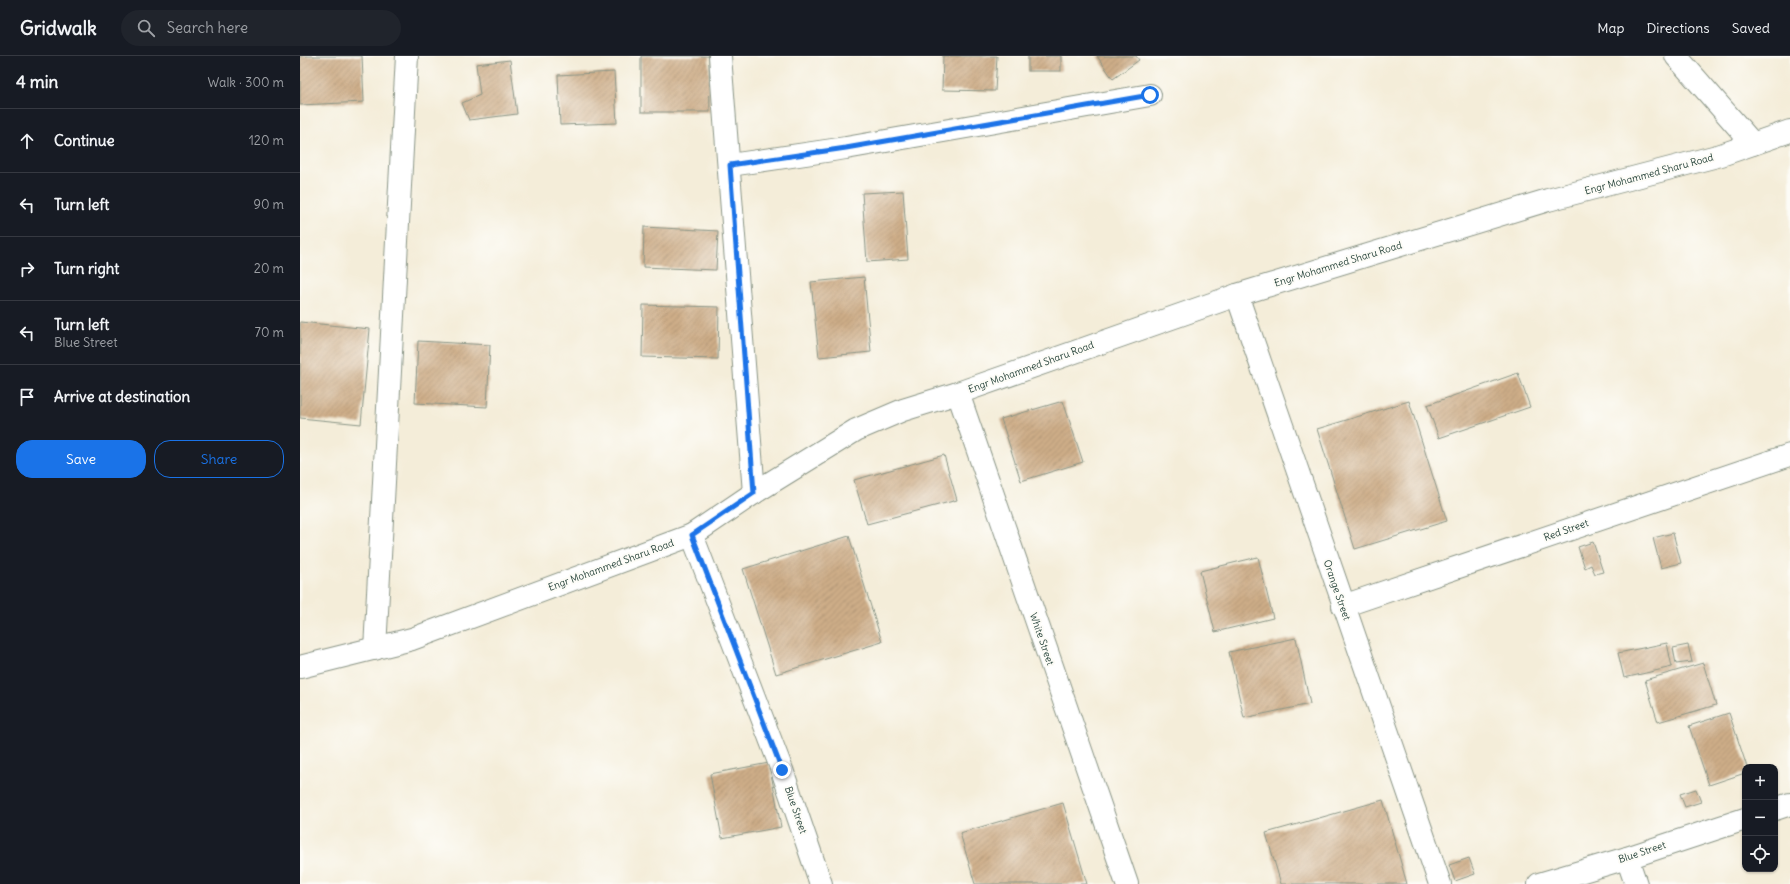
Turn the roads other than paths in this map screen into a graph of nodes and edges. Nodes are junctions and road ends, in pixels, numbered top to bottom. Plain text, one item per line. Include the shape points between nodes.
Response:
1 (407, 56) edge
2 (720, 56) edge
3 (1676, 56) edge
4 (1150, 95) dead end
5 (1790, 130) edge
6 (1753, 144) junction
7 (730, 165) junction
8 (1237, 295) junction
9 (958, 394) junction
10 (1790, 455) edge
11 (754, 493) junction
12 (692, 535) junction
13 (1343, 606) junction
14 (374, 649) junction
15 (300, 667) edge
16 (1790, 804) edge
17 (1778, 808) edge
18 (1742, 819) edge
19 (1627, 858) junction
20 (821, 884) edge
21 (1127, 884) edge
22 (1440, 884) edge
23 (1539, 884) edge
24 (1636, 884) edge

1 - 14 street
2 - 7 street
3 - 6 street
4 - 7 street via 846,148
5 - 6 street, Engr Mohammed Sharu Road
6 - 8 street, Engr Mohammed Sharu Road via 1721,155 1548,200
7 - 11 street
8 - 9 street, Engr Mohammed Sharu Road
8 - 13 street, Orange Street
9 - 11 street, Engr Mohammed Sharu Road via 903,410 856,430
9 - 21 street, White Street
10 - 13 street, Red Street
11 - 12 street, Engr Mohammed Sharu Road
12 - 14 street, Engr Mohammed Sharu Road via 412,639
12 - 20 street, Blue Street via 782,770
13 - 22 street, Orange Street
14 - 15 street, Engr Mohammed Sharu Road
16 - 17 street
18 - 19 street, Blue Street
19 - 23 street, Blue Street
19 - 24 street

